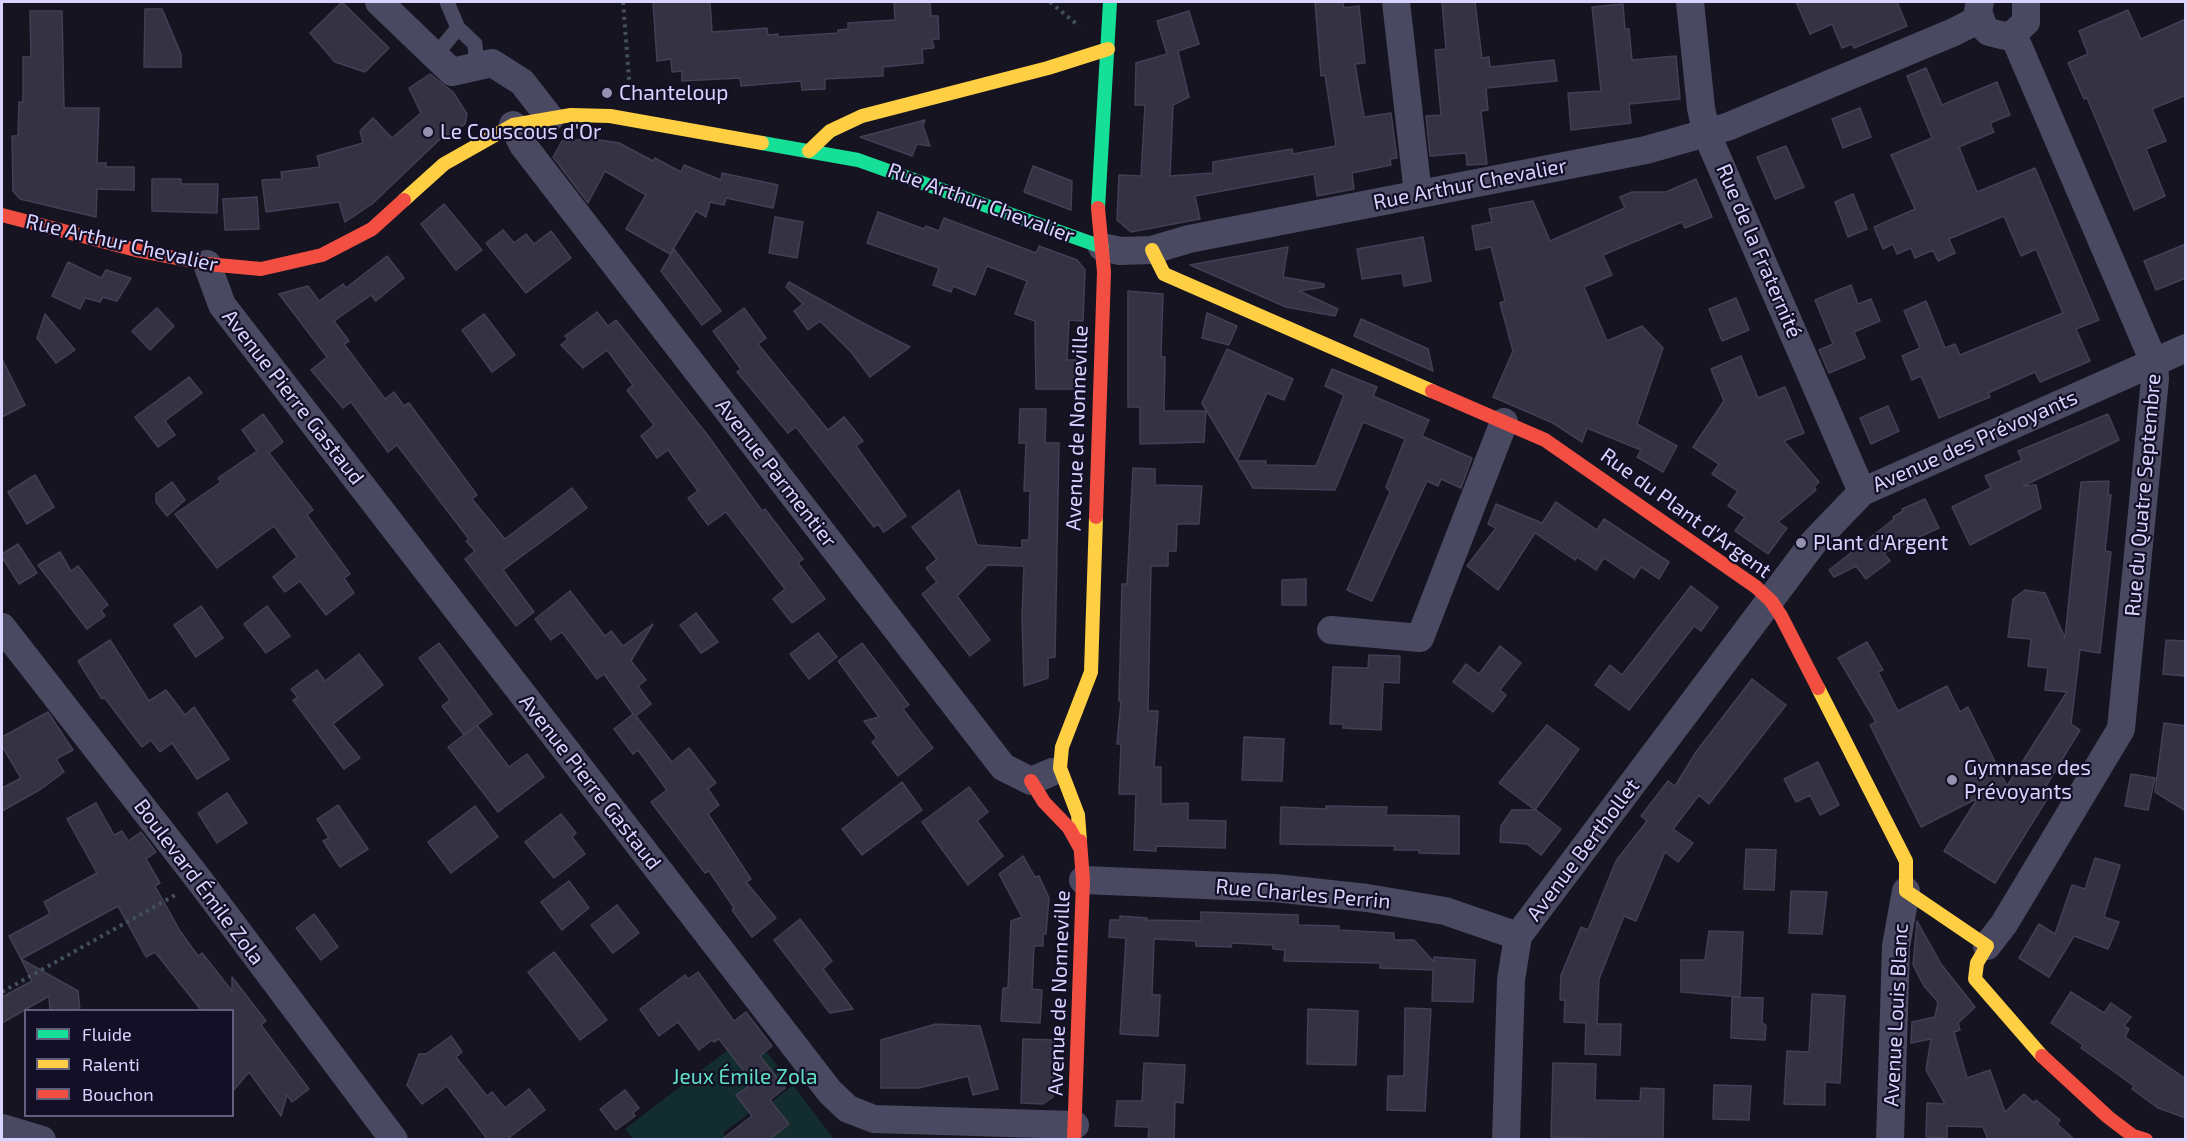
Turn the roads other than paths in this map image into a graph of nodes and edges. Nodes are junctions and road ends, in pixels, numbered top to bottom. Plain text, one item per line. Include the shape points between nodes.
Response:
1 (379, 2) edge
2 (447, 2) edge
3 (1110, 2) edge
4 (1396, 2) edge
5 (1690, 2) edge
6 (2025, 2) edge
7 (1980, 10) edge
8 (458, 28) junction
9 (2013, 34) junction
10 (1108, 49) junction
11 (434, 57) junction
12 (466, 69) junction
13 (550, 118) junction
14 (513, 126) junction
15 (1706, 132) junction
16 (809, 151) junction
17 (1418, 194) junction
18 (2, 215) edge
19 (1102, 247) junction
20 (1152, 250) junction
21 (207, 264) junction
22 (2186, 348) edge
23 (2154, 362) junction
24 (1504, 422) junction
25 (1862, 492) junction
26 (1771, 601) junction
27 (2, 627) edge
28 (1331, 630) dead end
29 (1060, 768) junction
30 (1031, 781) junction
31 (1080, 848) junction
32 (1083, 880) junction
33 (1906, 891) junction
34 (1518, 936) junction
35 (1987, 946) junction
36 (1075, 1132) edge
37 (394, 1140) edge
38 (1506, 1140) edge
39 (1890, 1140) edge
40 (2146, 1140) edge

1 - 11 street
2 - 8 lane
3 - 10 street, Avenue de Nonneville
4 - 17 street
5 - 15 street, Rue de la Fraternité
6 - 9 street via 2025,22
7 - 9 street via 1989,32
7 - 15 street, Rue Arthur Chevalier via 1954,32 1727,127
8 - 11 lane
8 - 12 lane via 475,44 476,57
9 - 23 street, Rue du Quatre Septembre
10 - 16 street via 862,116 830,131
10 - 19 street, Avenue de Nonneville via 1097,217
11 - 12 street via 452,72
12 - 13 street via 492,63 522,82
13 - 14 street, Rue Arthur Chevalier
13 - 16 street, Rue Arthur Chevalier via 581,115 632,119
14 - 21 street, Rue Arthur Chevalier via 460,153 372,229 322,255 261,269
14 - 30 street, Avenue Parmentier via 523,146 1003,767
15 - 17 street, Rue Arthur Chevalier via 1646,150
15 - 25 street, Rue de la Fraternité
16 - 19 street, Rue Arthur Chevalier via 858,160 905,175
17 - 20 street, Rue Arthur Chevalier via 1189,239
18 - 21 street, Rue Arthur Chevalier
19 - 20 street, Rue Arthur Chevalier
19 - 29 street, Avenue de Nonneville via 1091,672 1062,747
20 - 24 street, Rue du Plant d'Argent via 1164,274
21 - 36 street, Avenue Pierre Gastaud via 222,305 830,1092 848,1109 874,1119
22 - 23 street, Avenue des Prévoyants
23 - 25 street, Avenue des Prévoyants
23 - 35 street, Rue du Quatre Septembre via 2121,729
24 - 26 street, Rue du Plant d'Argent via 1545,440 1589,469
24 - 28 street via 1420,638
25 - 26 street, Avenue des Prévoyants via 1813,543
26 - 33 street, Rue du Plant d'Argent via 1906,861
26 - 34 street, Avenue Berthollet
27 - 37 street, Boulevard Émile Zola via 200,880
29 - 30 street
29 - 31 street, Avenue de Nonneville via 1078,815
30 - 31 street, Avenue de Nonneville
31 - 32 street, Avenue de Nonneville
32 - 34 street, Rue Charles Perrin via 1275,888 1367,898 1444,911
32 - 36 street, Avenue de Nonneville
33 - 35 street
33 - 39 street, Avenue Louis Blanc via 1896,946
34 - 38 street, Avenue Berthollet via 1511,980
35 - 40 street via 1977,963 1975,979 2046,1062 2108,1117 2133,1136

